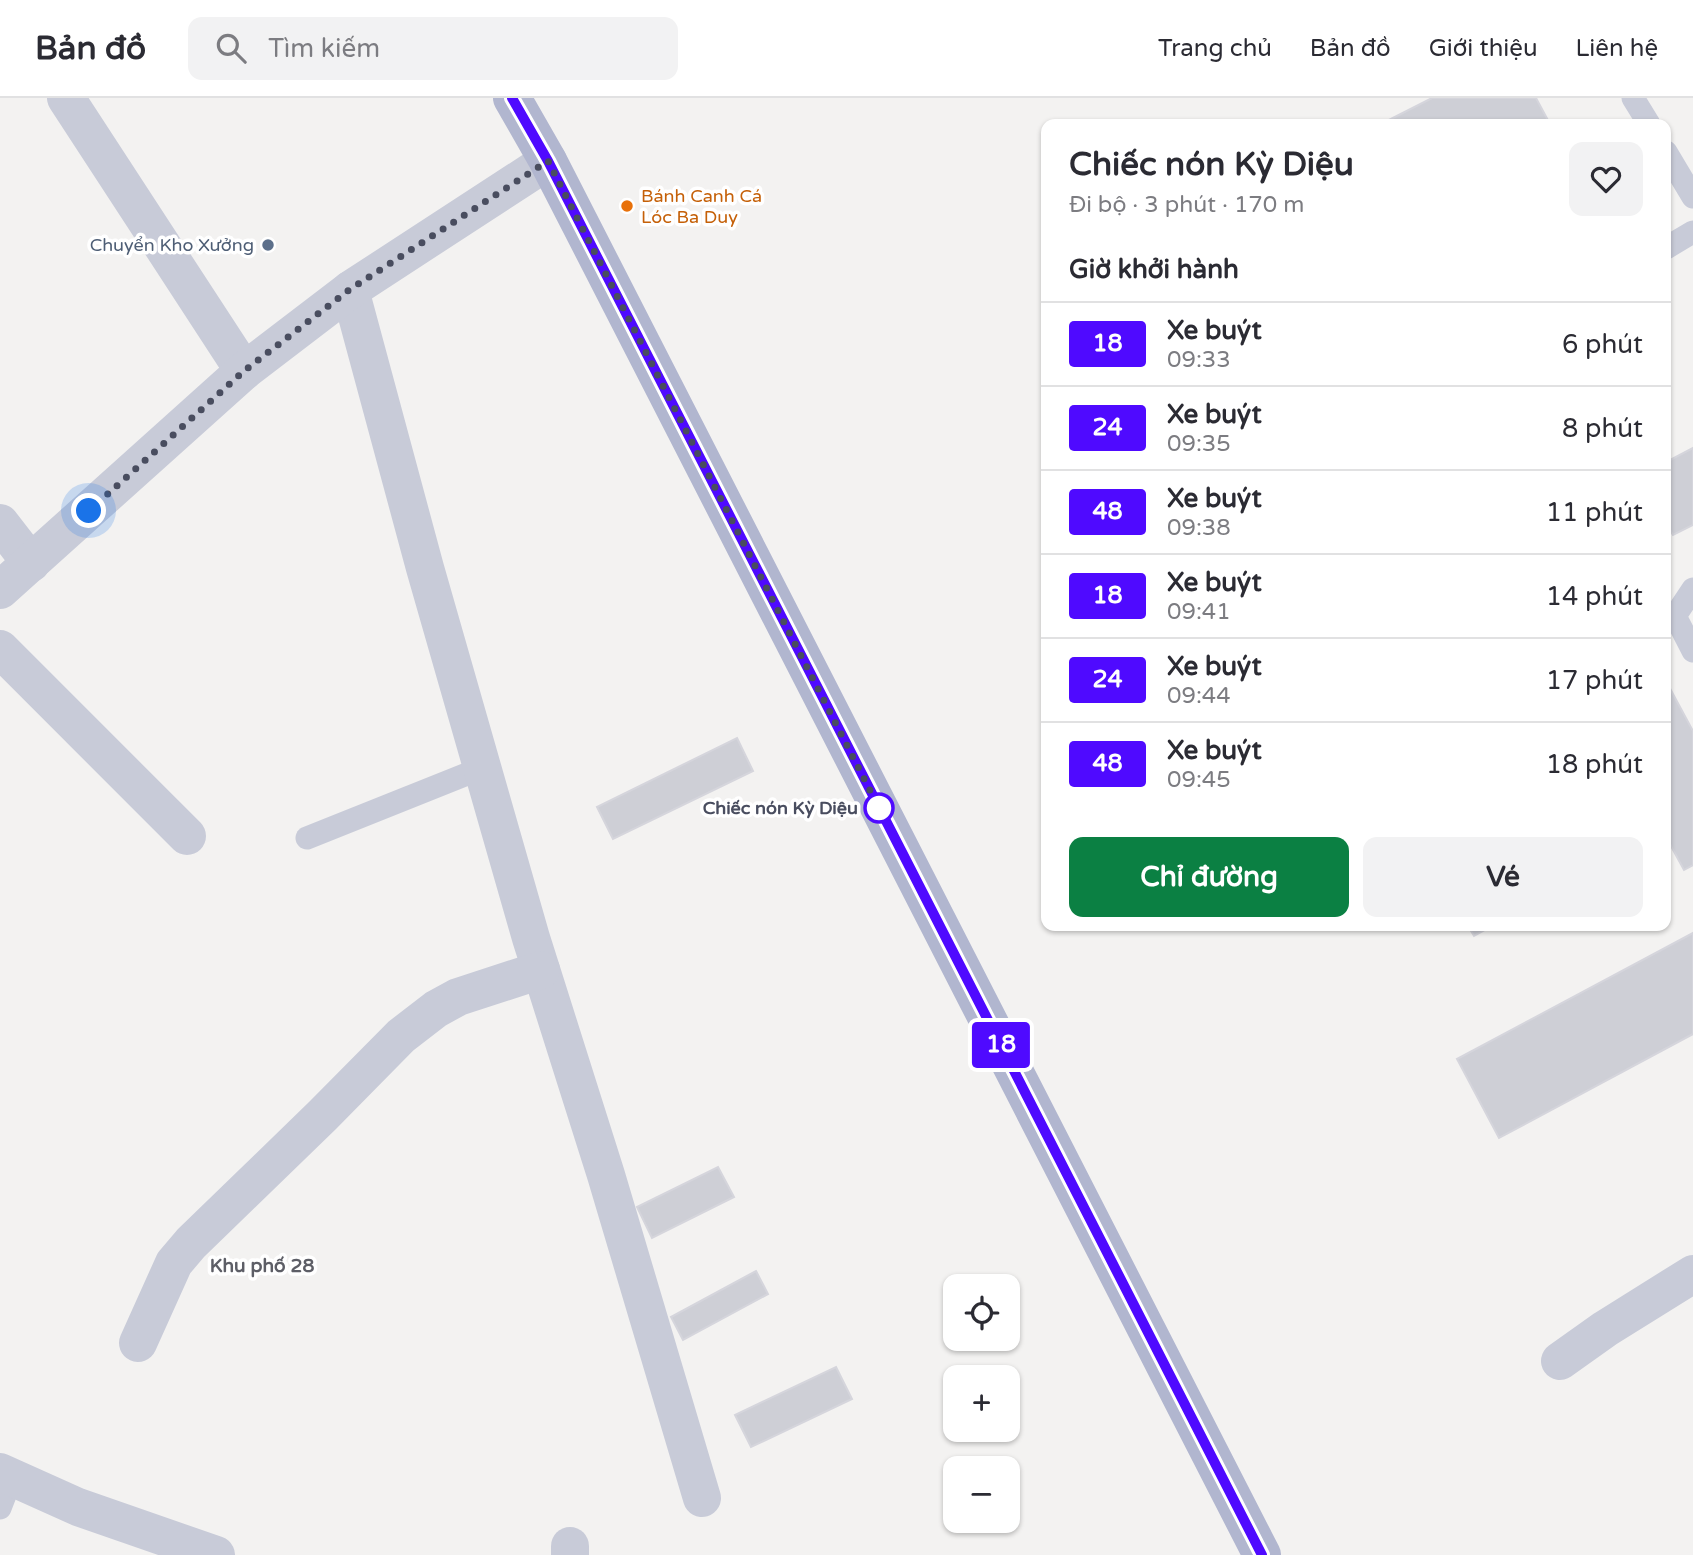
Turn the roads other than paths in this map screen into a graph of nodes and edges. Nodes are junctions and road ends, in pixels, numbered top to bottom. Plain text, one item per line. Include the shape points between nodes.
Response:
1 (66, 98) edge
2 (512, 98) edge
3 (1633, 98) edge
4 (1646, 119) edge
5 (1671, 160) edge
6 (548, 161) junction
7 (1693, 197) edge
8 (1693, 232) edge
9 (1671, 245) edge
10 (349, 290) junction
11 (244, 371) junction
12 (0, 523) edge
13 (31, 563) junction
14 (1693, 589) edge
15 (0, 590) edge
16 (0, 649) edge
17 (1693, 651) edge
18 (482, 768) junction
19 (187, 836) dead end
20 (307, 838) dead end
21 (541, 970) junction
22 (1693, 1274) edge
23 (138, 1343) dead end
24 (1560, 1361) dead end
25 (4, 1486) edge
26 (702, 1498) dead end
27 (216, 1555) edge
28 (1262, 1555) edge

1 - 11 street
2 - 6 main road
3 - 4 lane
5 - 7 lane
6 - 10 street
6 - 28 main road
8 - 9 lane
10 - 11 street
10 - 18 street
11 - 13 street
12 - 13 street
13 - 15 street
14 - 17 lane via 1675,616
16 - 19 street
18 - 20 lane
18 - 21 street
21 - 23 street via 458,997 401,1036 191,1242 174,1263
21 - 26 street
22 - 24 street
25 - 27 street

